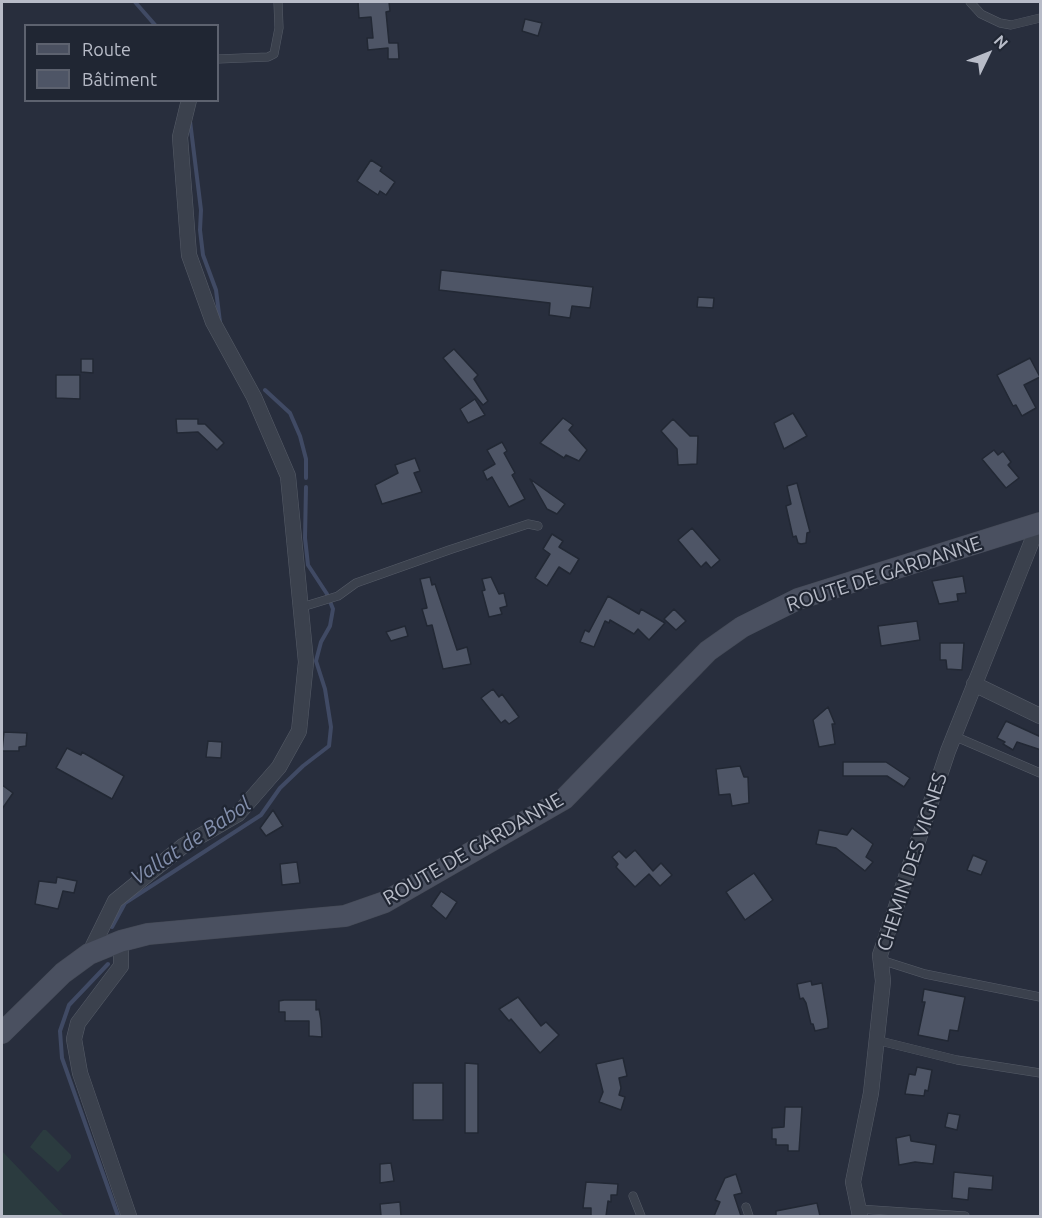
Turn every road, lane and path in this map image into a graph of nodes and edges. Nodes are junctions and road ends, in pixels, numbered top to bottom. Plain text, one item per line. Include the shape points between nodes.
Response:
1 (278, 2) edge
2 (970, 2) edge
3 (1041, 18) edge
4 (219, 59) edge
5 (189, 102) edge
6 (1040, 523) edge
7 (538, 526) dead end
8 (302, 607) junction
9 (974, 684) junction
10 (1041, 717) edge
11 (954, 736) junction
12 (1041, 773) edge
13 (121, 941) junction
14 (88, 954) junction
15 (881, 960) junction
16 (1041, 997) edge
17 (2, 1034) edge
18 (876, 1040) junction
19 (1041, 1073) edge
20 (633, 1196) dead end
21 (746, 1207) dead end
22 (859, 1213) edge
23 (129, 1216) edge
24 (641, 1216) edge
25 (748, 1216) edge
26 (964, 1216) edge

1 - 4 lane via 274,54
2 - 3 lane via 981,14 1000,23 1011,25
5 - 8 street via 180,137 189,255 213,322 254,397 288,476
6 - 9 street, CHEMIN DES VIGNES
6 - 13 street, ROUTE DE GARDANNE via 798,599 742,627 708,651 564,799 385,902 345,916 148,934
7 - 8 lane via 528,524 449,550
8 - 14 street via 306,662 299,731 279,767 238,814 183,846 115,901
9 - 10 street
9 - 11 street, CHEMIN DES VIGNES
11 - 12 lane
11 - 15 street, CHEMIN DES VIGNES
13 - 14 street, ROUTE DE GARDANNE
13 - 23 street via 121,966 78,1023 74,1039 80,1073
14 - 17 street, ROUTE DE GARDANNE via 63,973
15 - 16 lane via 925,974
15 - 18 street, CHEMIN DES VIGNES via 883,981
18 - 19 lane via 957,1060
18 - 22 street, CHEMIN DES VIGNES via 871,1093 853,1182
20 - 24 lane
21 - 25 lane
22 - 26 lane

